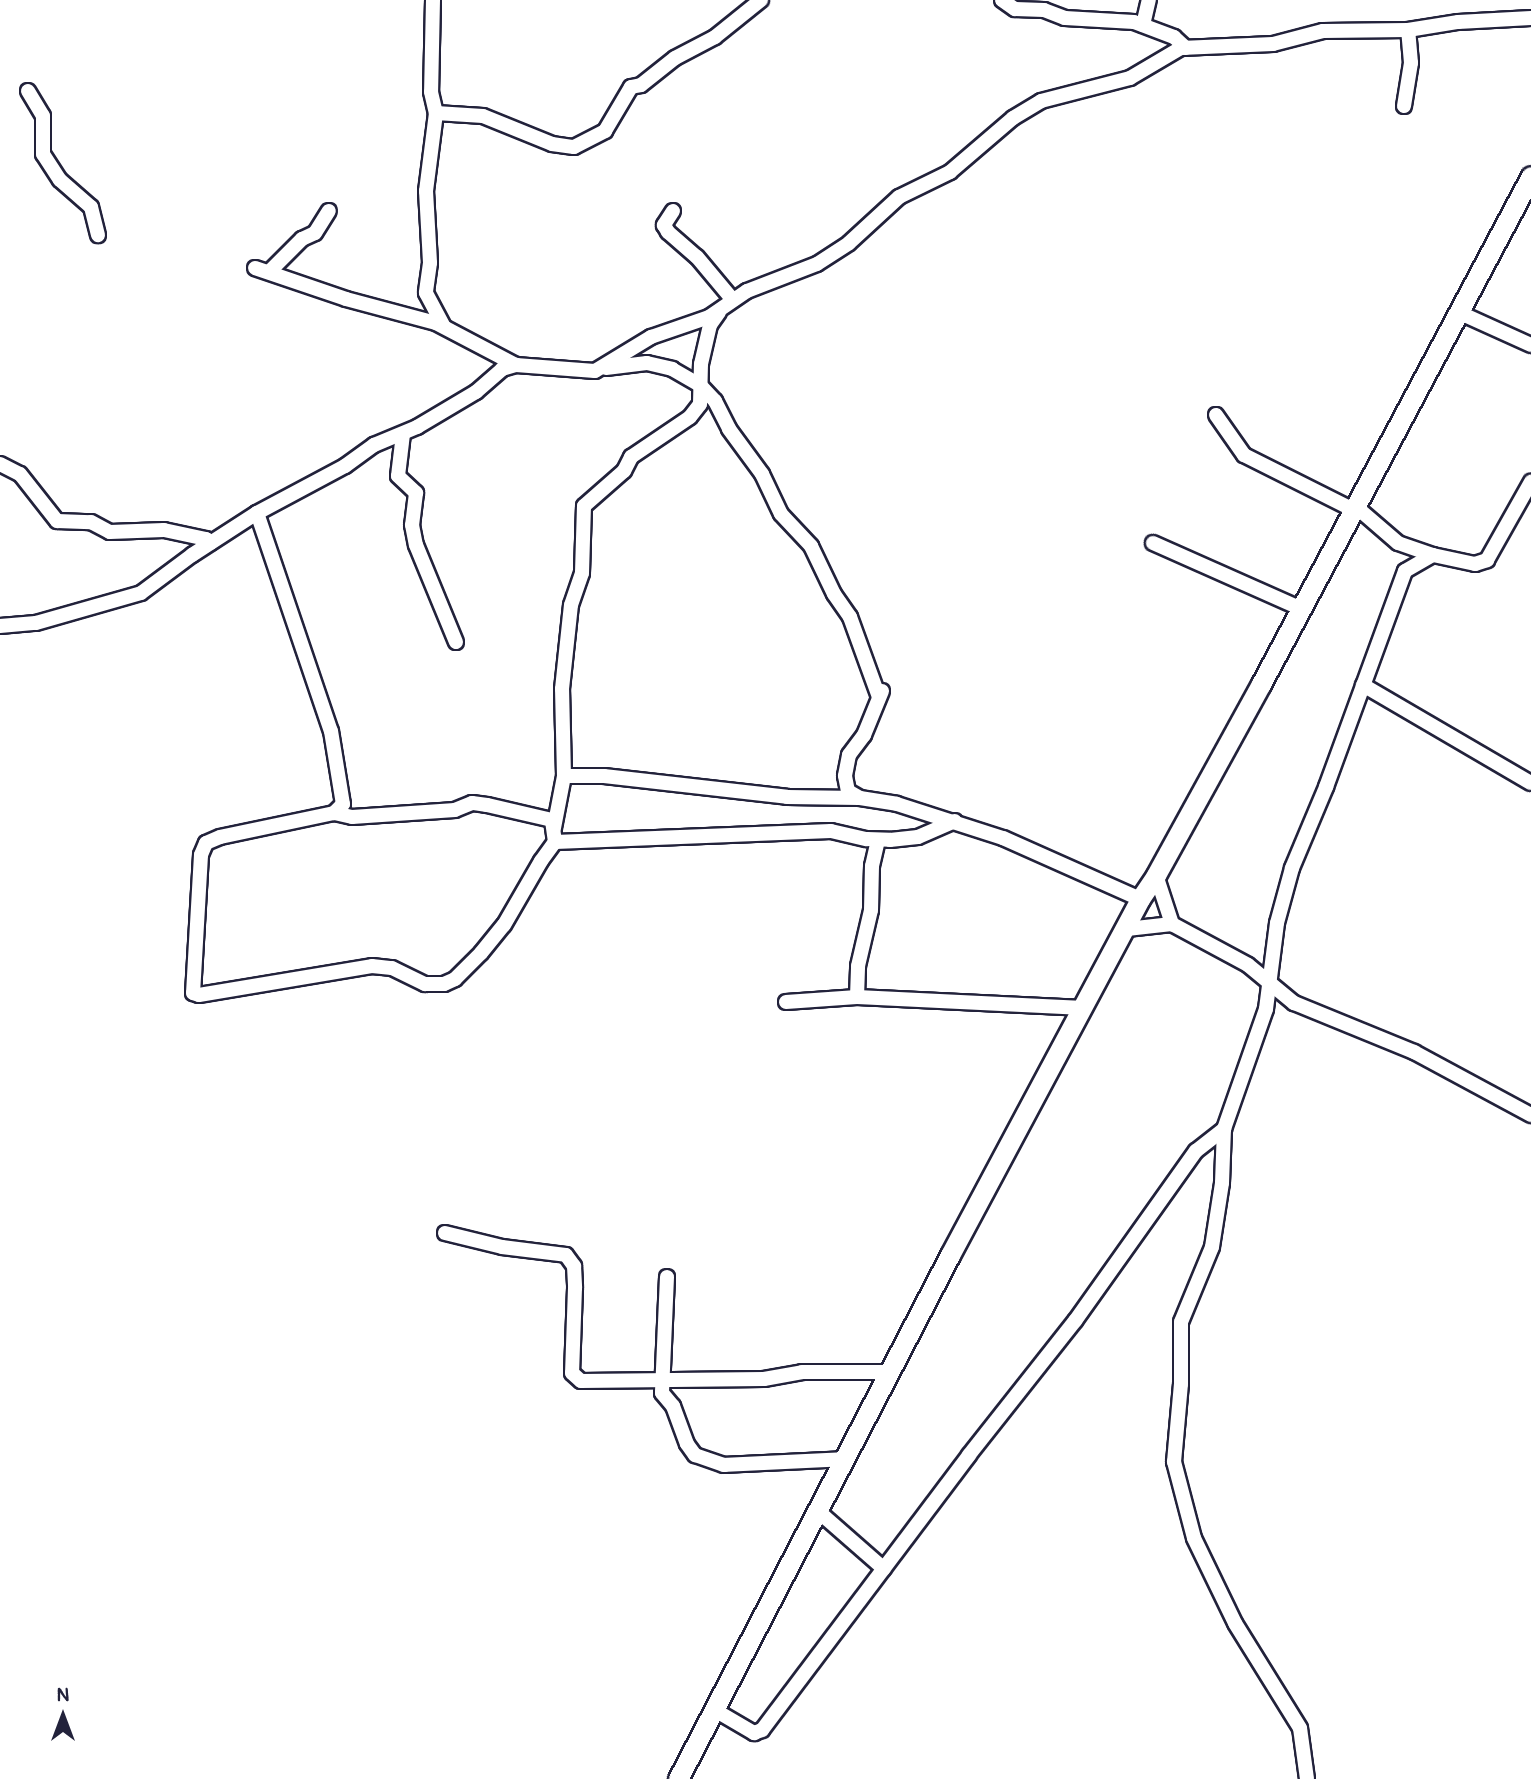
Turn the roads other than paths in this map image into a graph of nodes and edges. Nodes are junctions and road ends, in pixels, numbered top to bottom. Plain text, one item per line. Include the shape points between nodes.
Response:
1 (433, 0) edge
2 (761, 0) edge
3 (1002, 0) edge
4 (1149, 0) edge
5 (1531, 18) edge
6 (1143, 24) junction
7 (1408, 30) junction
8 (1186, 48) junction
9 (28, 91) dead end
10 (1404, 106) dead end
11 (436, 113) junction
12 (1531, 176) edge
13 (328, 211) dead end
14 (673, 211) dead end
15 (98, 235) dead end
16 (733, 300) junction
17 (720, 310) junction
18 (1458, 312) junction
19 (444, 327) junction
20 (1531, 345) edge
21 (516, 365) junction
22 (605, 368) junction
23 (700, 385) junction
24 (1216, 415) dead end
25 (403, 434) junction
26 (0, 464) edge
27 (1531, 482) edge
28 (1353, 507) junction
29 (257, 513) junction
30 (211, 543) junction
31 (1153, 543) dead end
32 (1398, 543) junction
33 (1433, 555) junction
34 (1405, 571) junction
35 (1300, 608) junction
36 (0, 626) edge
37 (456, 642) dead end
38 (1363, 685) junction
39 (564, 776) junction
40 (1531, 783) edge
41 (860, 798) junction
42 (334, 813) junction
43 (956, 821) junction
44 (555, 836) junction
45 (878, 841) junction
46 (1156, 875) junction
47 (1140, 899) junction
48 (1172, 924) junction
49 (1127, 929) junction
50 (1272, 984) junction
51 (857, 997) junction
52 (786, 1002) dead end
53 (1084, 1008) junction
54 (1531, 1115) edge
55 (1224, 1129) junction
56 (446, 1233) dead end
57 (667, 1277) dead end
58 (890, 1372) junction
59 (662, 1381) junction
60 (846, 1459) junction
61 (818, 1512) junction
62 (884, 1569) junction
63 (713, 1709) junction
64 (677, 1779) edge
65 (1307, 1779) edge

1 - 11 street via 431,92
2 - 11 street via 715,37 631,88 605,131 574,147 552,145 484,116
3 - 6 street via 1015,9 1044,10 1065,18
4 - 6 street
5 - 7 street
6 - 8 street via 1174,37
7 - 8 street via 1323,31 1273,44
7 - 10 street via 1411,63
8 - 16 street via 1171,52 1130,78 1056,96 1025,109 950,172 899,197 839,251
9 - 15 street via 43,116 43,154 60,180 91,207
11 - 19 street via 426,191 430,262 426,293
12 - 18 street
13 - 19 street via 315,233 262,270
14 - 16 street via 664,225 668,232 698,257
16 - 17 street
17 - 22 street via 651,337
17 - 23 street via 710,324
18 - 20 street
18 - 28 street
19 - 21 street
21 - 22 street via 581,372
21 - 25 street via 502,369 476,392
22 - 23 street via 647,363 672,369
23 - 39 street via 699,404 690,417 641,448 624,471 584,506 582,573 571,605 562,689
23 - 41 street via 762,474 781,514 811,547 850,617 881,694 864,735 849,755 849,791
24 - 28 street via 1244,455
25 - 29 street via 374,445 345,467
25 - 37 street via 398,476 416,493 412,525 416,545
26 - 30 street via 20,474 57,522 92,522 110,532 163,530
27 - 33 street via 1488,561 1475,564
28 - 32 street
28 - 35 street
29 - 30 street
29 - 42 street via 331,731 343,804
30 - 36 street via 141,593 36,623
31 - 35 street
32 - 33 street
32 - 34 street
33 - 34 street
34 - 38 street
35 - 46 street
38 - 40 street
38 - 50 street via 1292,868 1277,923
39 - 41 street via 604,776 787,797
39 - 44 street
41 - 43 street
42 - 44 street via 352,817 420,813 455,810 472,803 552,820
42 - 44 street via 206,843 201,855 193,993 372,966 392,968 425,984 444,984 455,979 504,925
43 - 45 street via 918,837
43 - 47 street
44 - 45 street via 831,831
45 - 51 street
46 - 47 street
46 - 48 street
47 - 49 street
48 - 49 street
48 - 50 street via 1248,965
49 - 53 street
50 - 54 street via 1294,1003 1414,1052
50 - 55 street
51 - 52 street
51 - 53 street
53 - 58 street
55 - 62 street via 1196,1151 1075,1321
55 - 65 street via 1212,1247 1181,1322 1174,1462 1194,1538 1235,1623 1300,1728
56 - 59 street via 502,1247 566,1255 574,1266 572,1373 581,1381
57 - 59 street
58 - 59 street
58 - 60 street
59 - 60 street via 662,1393 673,1406 687,1444 707,1461 748,1464
60 - 61 street
61 - 62 street
61 - 63 street
62 - 63 street via 758,1733
63 - 64 street

